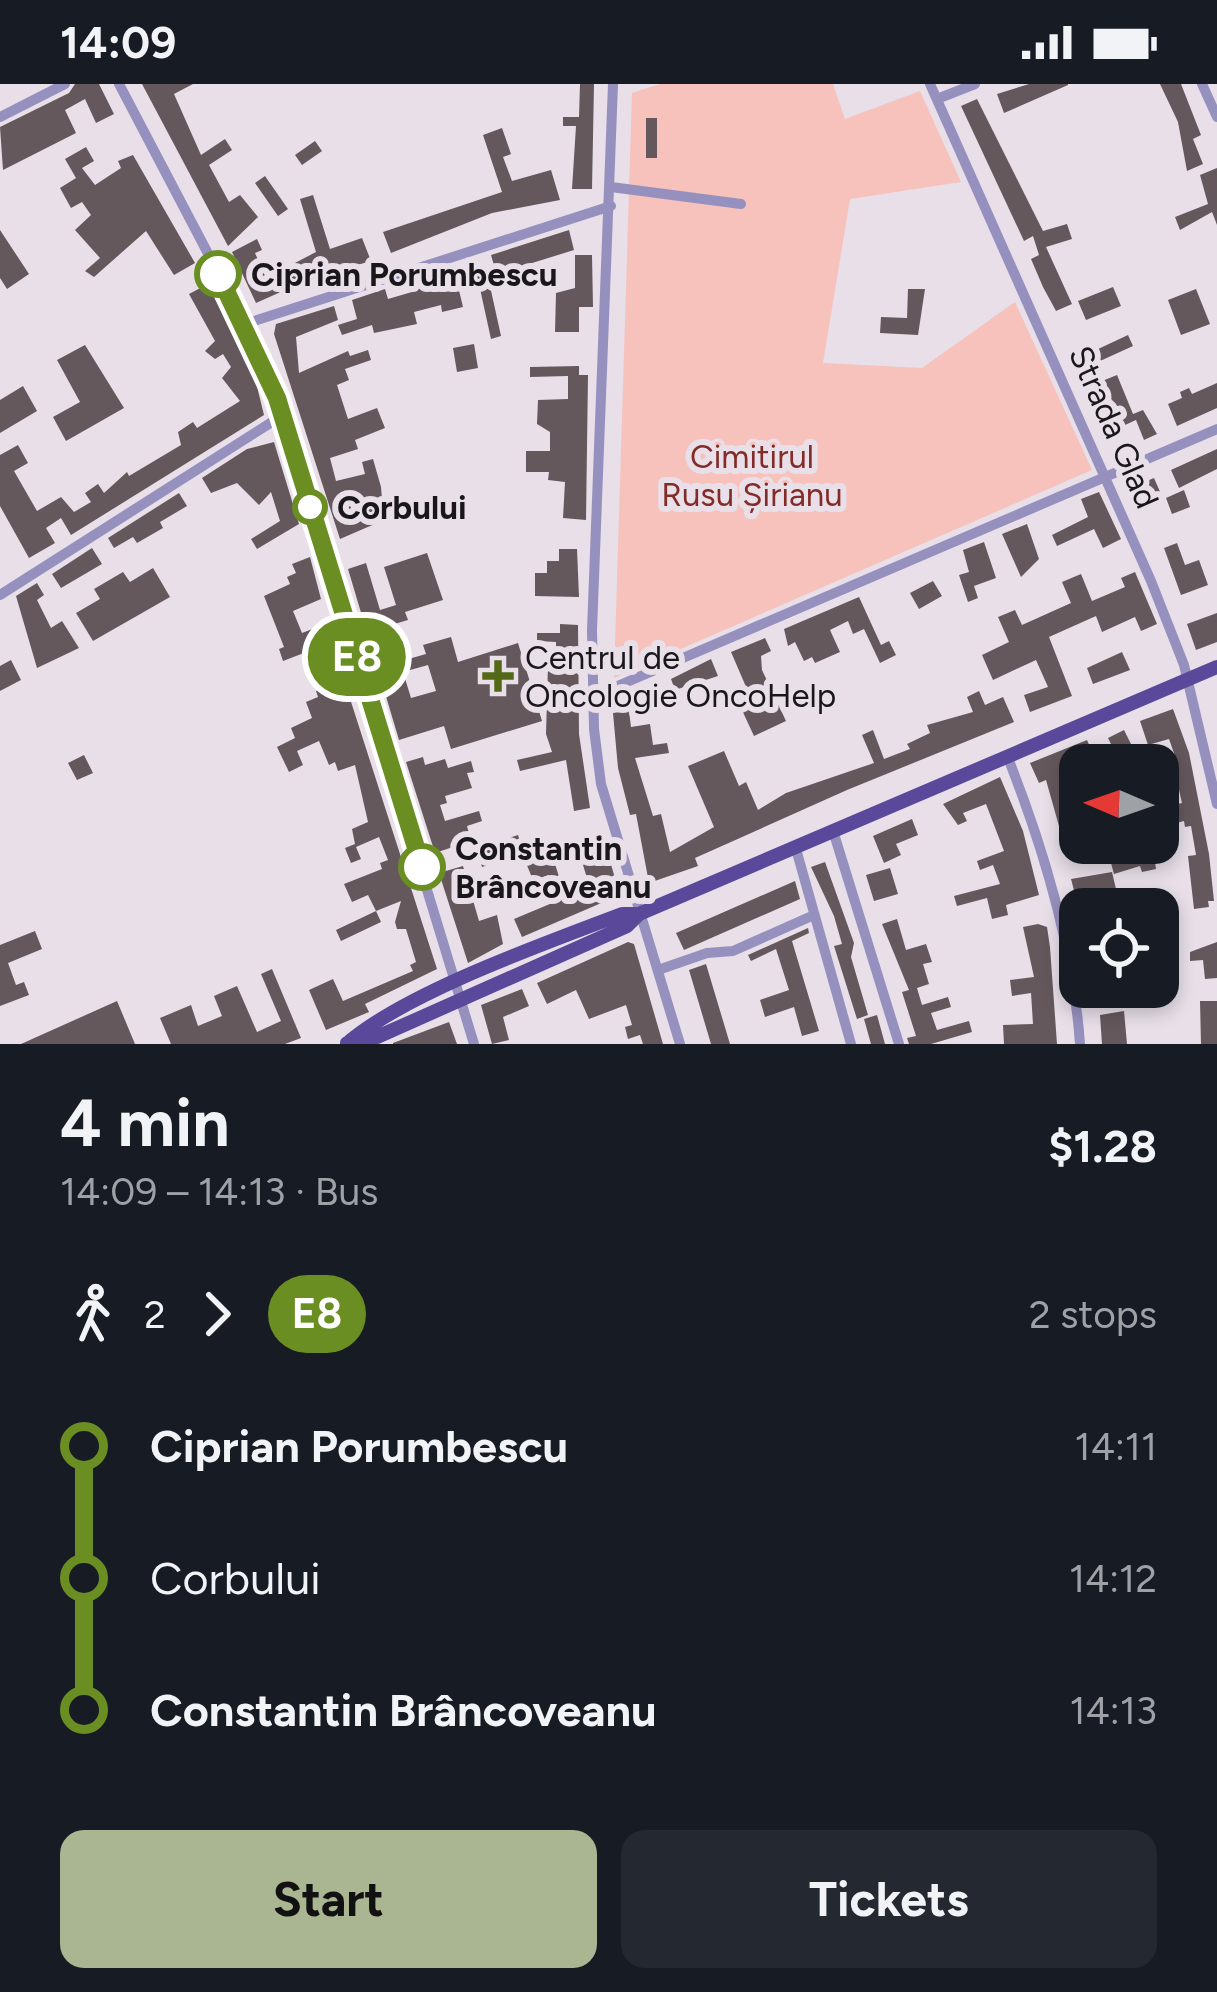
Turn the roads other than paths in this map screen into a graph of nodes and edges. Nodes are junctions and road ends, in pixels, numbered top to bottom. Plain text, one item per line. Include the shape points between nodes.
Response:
1 (64, 84) edge
2 (119, 84) edge
3 (613, 84) edge
4 (930, 84) edge
5 (975, 84) edge
6 (1202, 84) edge
7 (937, 99) junction
8 (0, 117) edge
9 (1217, 117) edge
10 (611, 187) junction
11 (741, 204) dead end
12 (611, 206) junction
13 (245, 324) junction
14 (283, 415) junction
15 (1217, 429) edge
16 (1108, 477) junction
17 (0, 595) edge
18 (1217, 667) edge
19 (1188, 679) junction
20 (592, 697) junction
21 (1008, 758) junction
22 (1217, 804) edge
23 (834, 833) junction
24 (796, 849) junction
25 (639, 914) junction
26 (814, 915) junction
27 (658, 970) junction
28 (459, 991) junction
29 (347, 1044) edge
30 (474, 1044) edge
31 (680, 1044) edge
32 (851, 1044) edge
33 (899, 1044) edge
34 (1080, 1044) edge

1 - 8 street
2 - 13 street
3 - 10 street
4 - 7 street, Strada Glad
5 - 7 street
6 - 9 street
7 - 16 street, Strada Glad
10 - 11 street
10 - 12 street
12 - 13 street
12 - 20 street
13 - 14 street
14 - 17 street
14 - 28 street
15 - 16 street
16 - 19 street, Strada Glad
16 - 20 street
18 - 19 main road
19 - 21 main road
19 - 22 street, Strada Glad
20 - 25 street via 601,784
21 - 23 main road
21 - 34 street via 1061,925
23 - 24 main road
23 - 33 street
24 - 25 main road
24 - 26 street
25 - 27 street
25 - 28 main road
26 - 27 street via 734,951
26 - 32 street
27 - 31 street
28 - 29 main road via 376,1037
28 - 30 street

